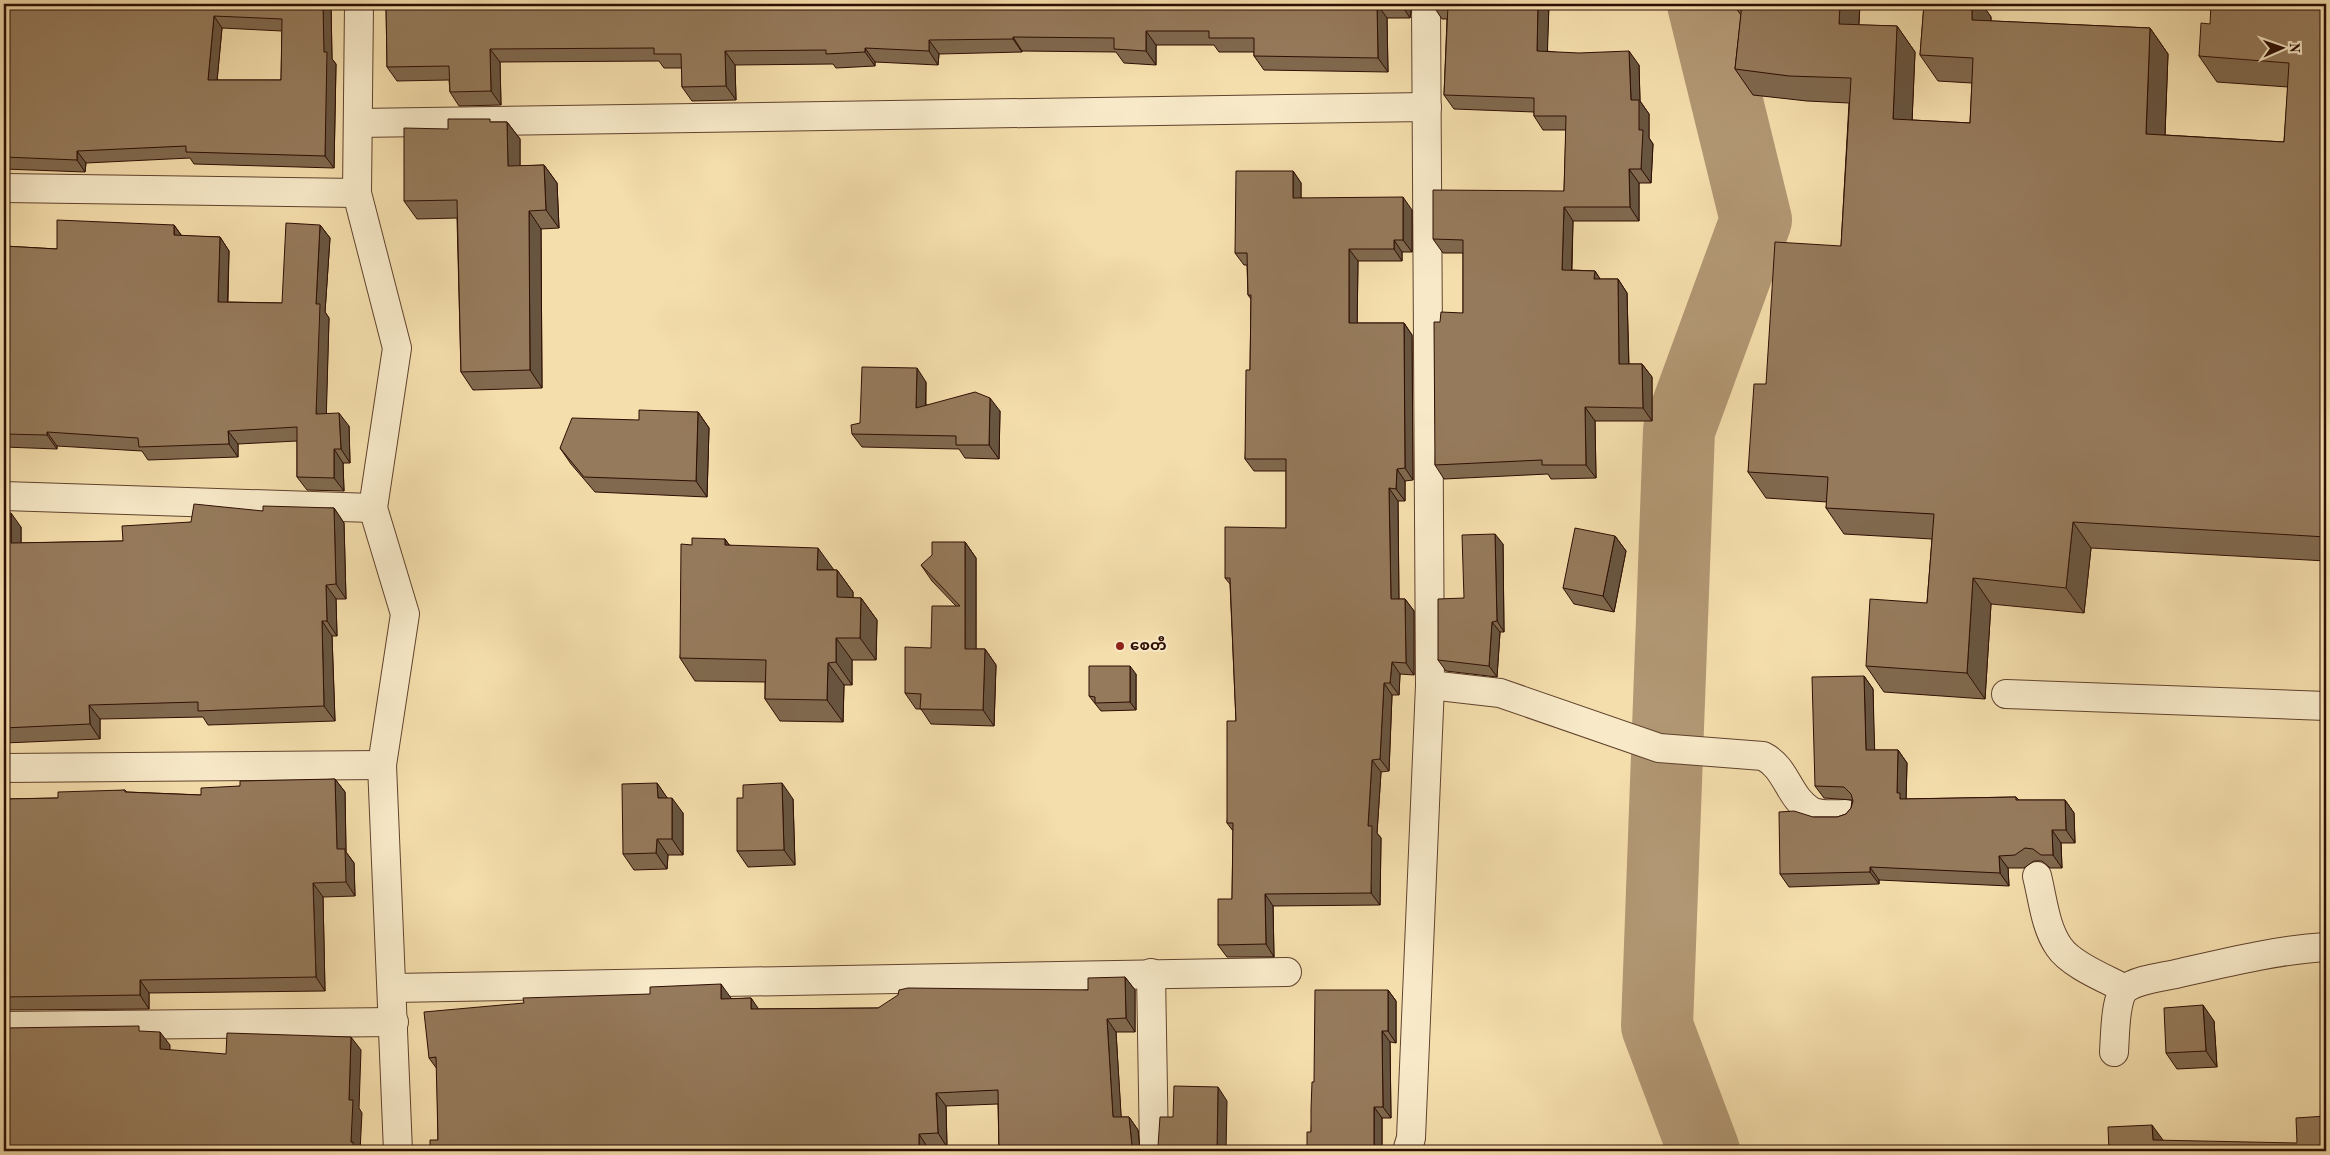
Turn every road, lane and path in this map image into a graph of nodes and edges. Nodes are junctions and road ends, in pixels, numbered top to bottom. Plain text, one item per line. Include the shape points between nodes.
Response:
1 (359, 4) edge
2 (1426, 4) edge
3 (1427, 107) junction
4 (358, 123) junction
5 (4, 188) edge
6 (357, 193) junction
7 (4, 496) edge
8 (373, 508) junction
9 (1430, 685) junction
10 (2006, 694) dead end
11 (2326, 706) edge
12 (382, 765) junction
13 (4, 768) edge
14 (1846, 814) edge
15 (2037, 876) dead end
16 (2326, 947) edge
17 (1287, 972) dead end
18 (1151, 973) junction
19 (392, 988) junction
20 (2126, 989) junction
21 (394, 1022) junction
22 (4, 1026) edge
23 (2114, 1052) dead end
24 (398, 1151) edge
25 (1154, 1151) edge
26 (1407, 1151) edge

1 - 4 street
2 - 3 street
3 - 4 street
3 - 9 street
4 - 6 street
5 - 6 street
6 - 8 street via 397,348
7 - 8 street
8 - 12 street via 405,614
9 - 14 street via 1500,692 1659,748 1763,756 1775,762 1796,798 1812,811
9 - 26 street via 1411,1138
10 - 11 street
12 - 13 street
12 - 19 street
15 - 20 street via 2050,929 2060,948 2069,958
16 - 20 street via 2257,956 2167,976
17 - 18 street
18 - 19 street
18 - 25 street
19 - 21 street
20 - 23 street via 2121,995
21 - 22 street
21 - 24 street

